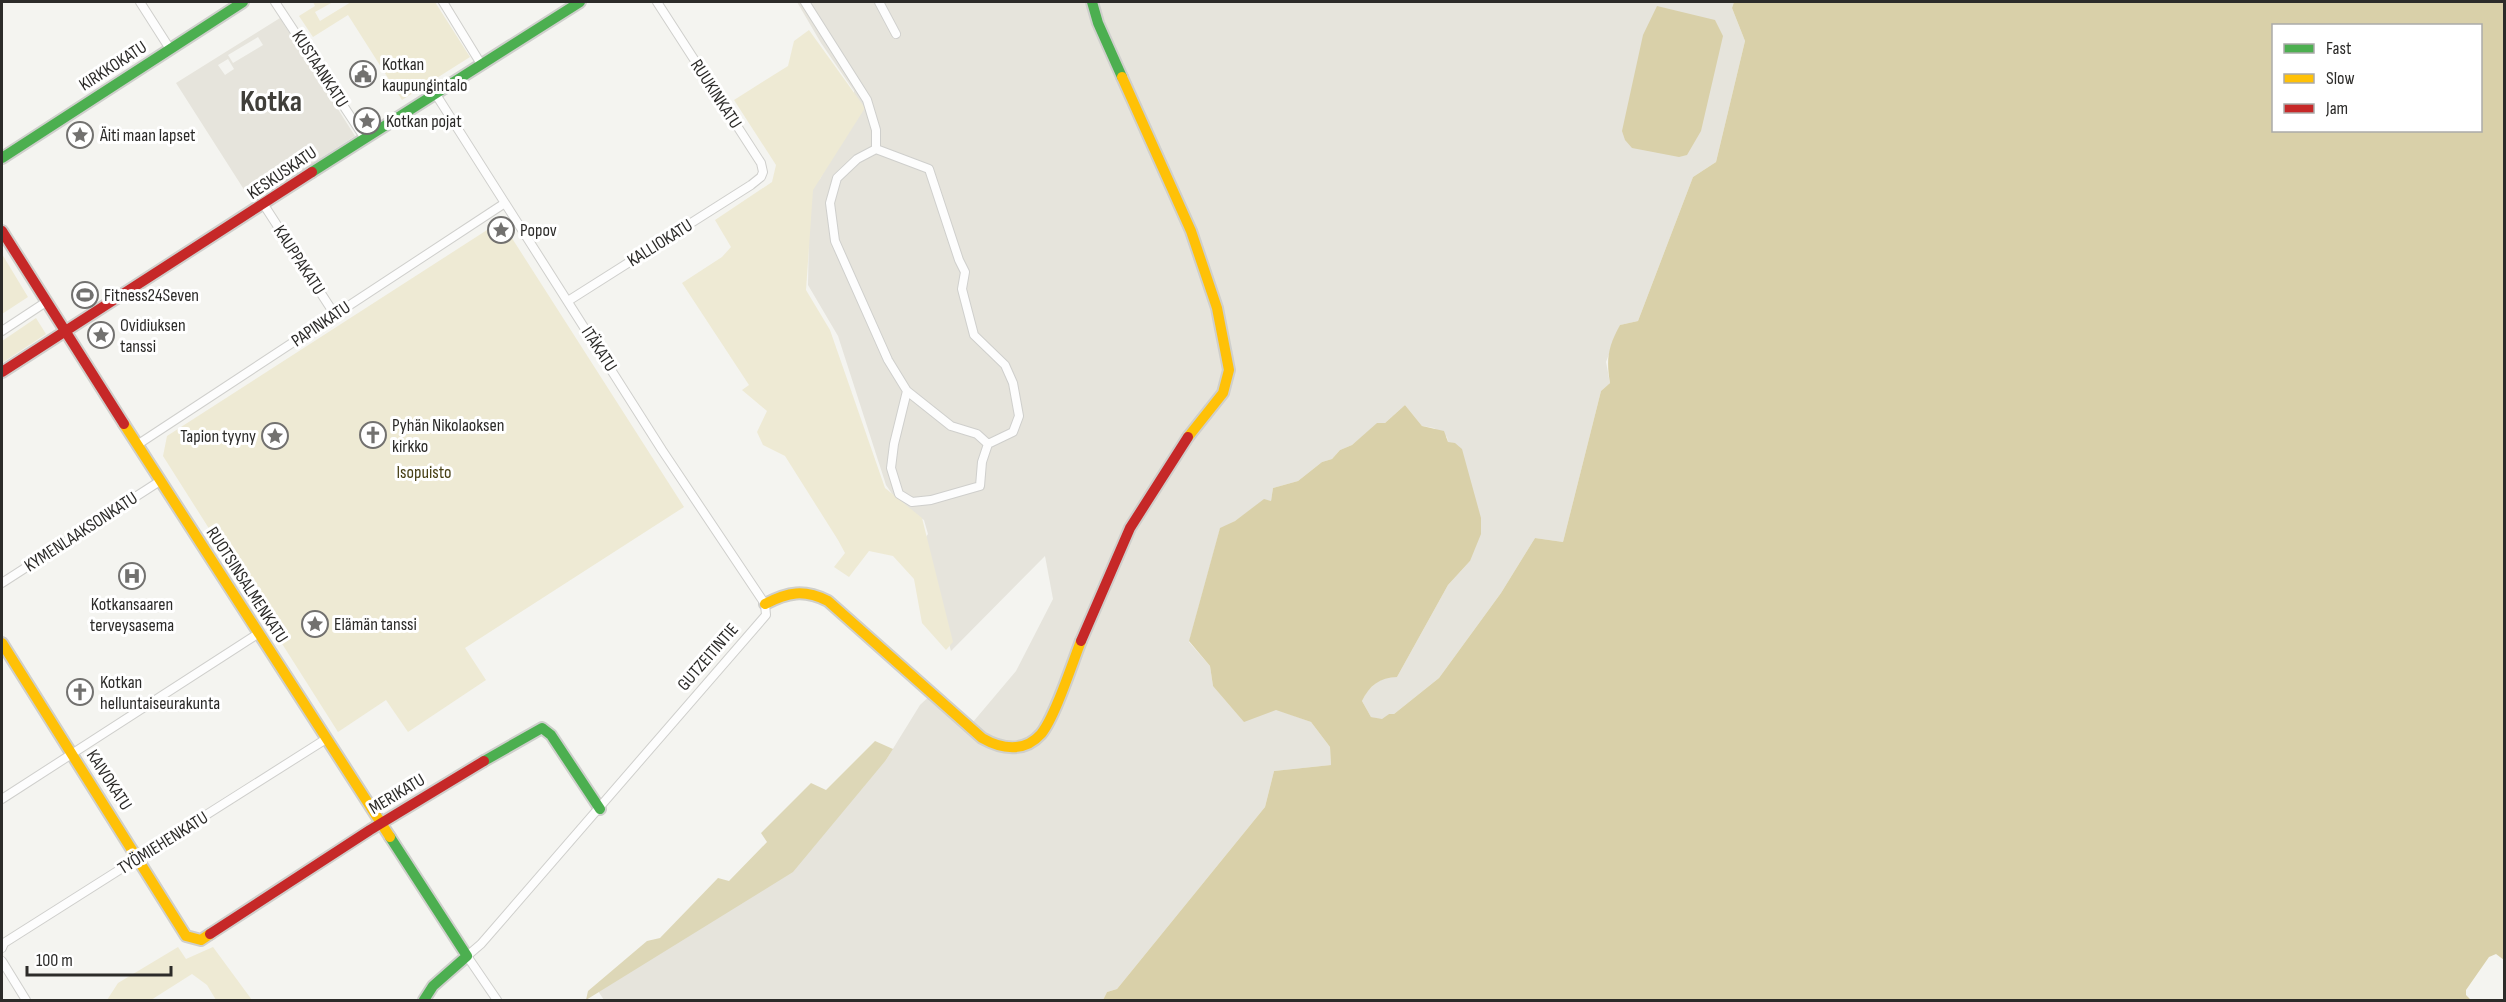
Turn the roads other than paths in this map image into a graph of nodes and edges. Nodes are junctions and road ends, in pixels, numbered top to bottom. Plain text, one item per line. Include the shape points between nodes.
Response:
1 (140, 2) edge
2 (243, 2) edge
3 (275, 2) edge
4 (442, 2) edge
5 (580, 2) edge
6 (657, 2) edge
7 (805, 2) edge
8 (879, 2) edge
9 (1092, 2) edge
10 (896, 34) dead end
11 (170, 49) junction
12 (481, 64) junction
13 (435, 93) junction
14 (364, 137) junction
15 (876, 149) junction
16 (2, 158) edge
17 (751, 185) joint
18 (505, 203) junction
19 (264, 205) junction
20 (2, 231) edge
21 (568, 301) junction
22 (46, 302) junction
23 (335, 315) junction
24 (2, 331) edge
25 (66, 331) junction
26 (2, 372) edge
27 (907, 392) junction
28 (988, 444) junction
29 (138, 445) junction
30 (160, 481) junction
31 (2, 583) edge
32 (765, 604) junction
33 (259, 633) junction
34 (2, 643) edge
35 (326, 739) junction
36 (72, 753) junction
37 (2, 799) edge
38 (600, 809) junction
39 (380, 824) junction
40 (139, 858) junction
41 (186, 936) joint
42 (2, 948) edge
43 (467, 956) junction
44 (2, 961) edge
45 (26, 1000) edge
46 (424, 1000) edge
47 (497, 1000) edge

1 - 11 street
2 - 11 street, KIRKKOKATU
3 - 14 street, KUSTAANKATU
4 - 12 street
5 - 12 street, KESKUSKATU
6 - 17 street, RUUKINKATU via 761,163 763,172
7 - 15 street via 867,100 876,130
8 - 10 street
9 - 32 street via 1191,231 1217,308 1229,369 1223,393 1181,447 1130,528 1041,734 1027,745 997,747 828,601 801,590
11 - 16 street, KIRKKOKATU
12 - 13 street, KESKUSKATU
13 - 14 street, KESKUSKATU
13 - 18 street, ITÄKATU
14 - 19 street, KESKUSKATU
15 - 27 street via 856,159 837,178 830,203 833,232 888,360
15 - 28 street via 929,169 965,272 962,290 974,335 1005,365 1013,383 1019,416 1013,432
17 - 21 street, KALLIOKATU
18 - 21 street, ITÄKATU
18 - 23 street, PAPINKATU
19 - 23 street, KAUPPAKATU
19 - 25 street, KESKUSKATU
20 - 22 street, RUOTSINSALMENKATU
21 - 32 street, ITÄKATU
22 - 24 street
22 - 25 street, RUOTSINSALMENKATU
23 - 29 street, PAPINKATU
25 - 26 street, KESKUSKATU
25 - 29 street, RUOTSINSALMENKATU
27 - 28 street via 951,426 977,434
27 - 28 street via 891,468 898,494 912,502 980,486
29 - 30 street, RUOTSINSALMENKATU
30 - 31 street, KYMENLAAKSONKATU
30 - 33 street, RUOTSINSALMENKATU
32 - 38 street, GUTZEITINTIE via 766,615 759,624
33 - 35 street, RUOTSINSALMENKATU
33 - 36 street
34 - 36 street, KAIVOKATU
35 - 39 street, RUOTSINSALMENKATU
35 - 40 street, TYÖMIEHENKATU
36 - 37 street
36 - 40 street, KAIVOKATU
38 - 39 street, MERIKATU via 551,735 542,728
38 - 43 street, GUTZEITINTIE
39 - 41 street, MERIKATU via 201,940
39 - 43 street, RUOTSINSALMENKATU
40 - 41 street, KAIVOKATU
40 - 42 street, TYÖMIEHENKATU via 4,943
43 - 46 street via 433,986
43 - 47 street
44 - 45 street

